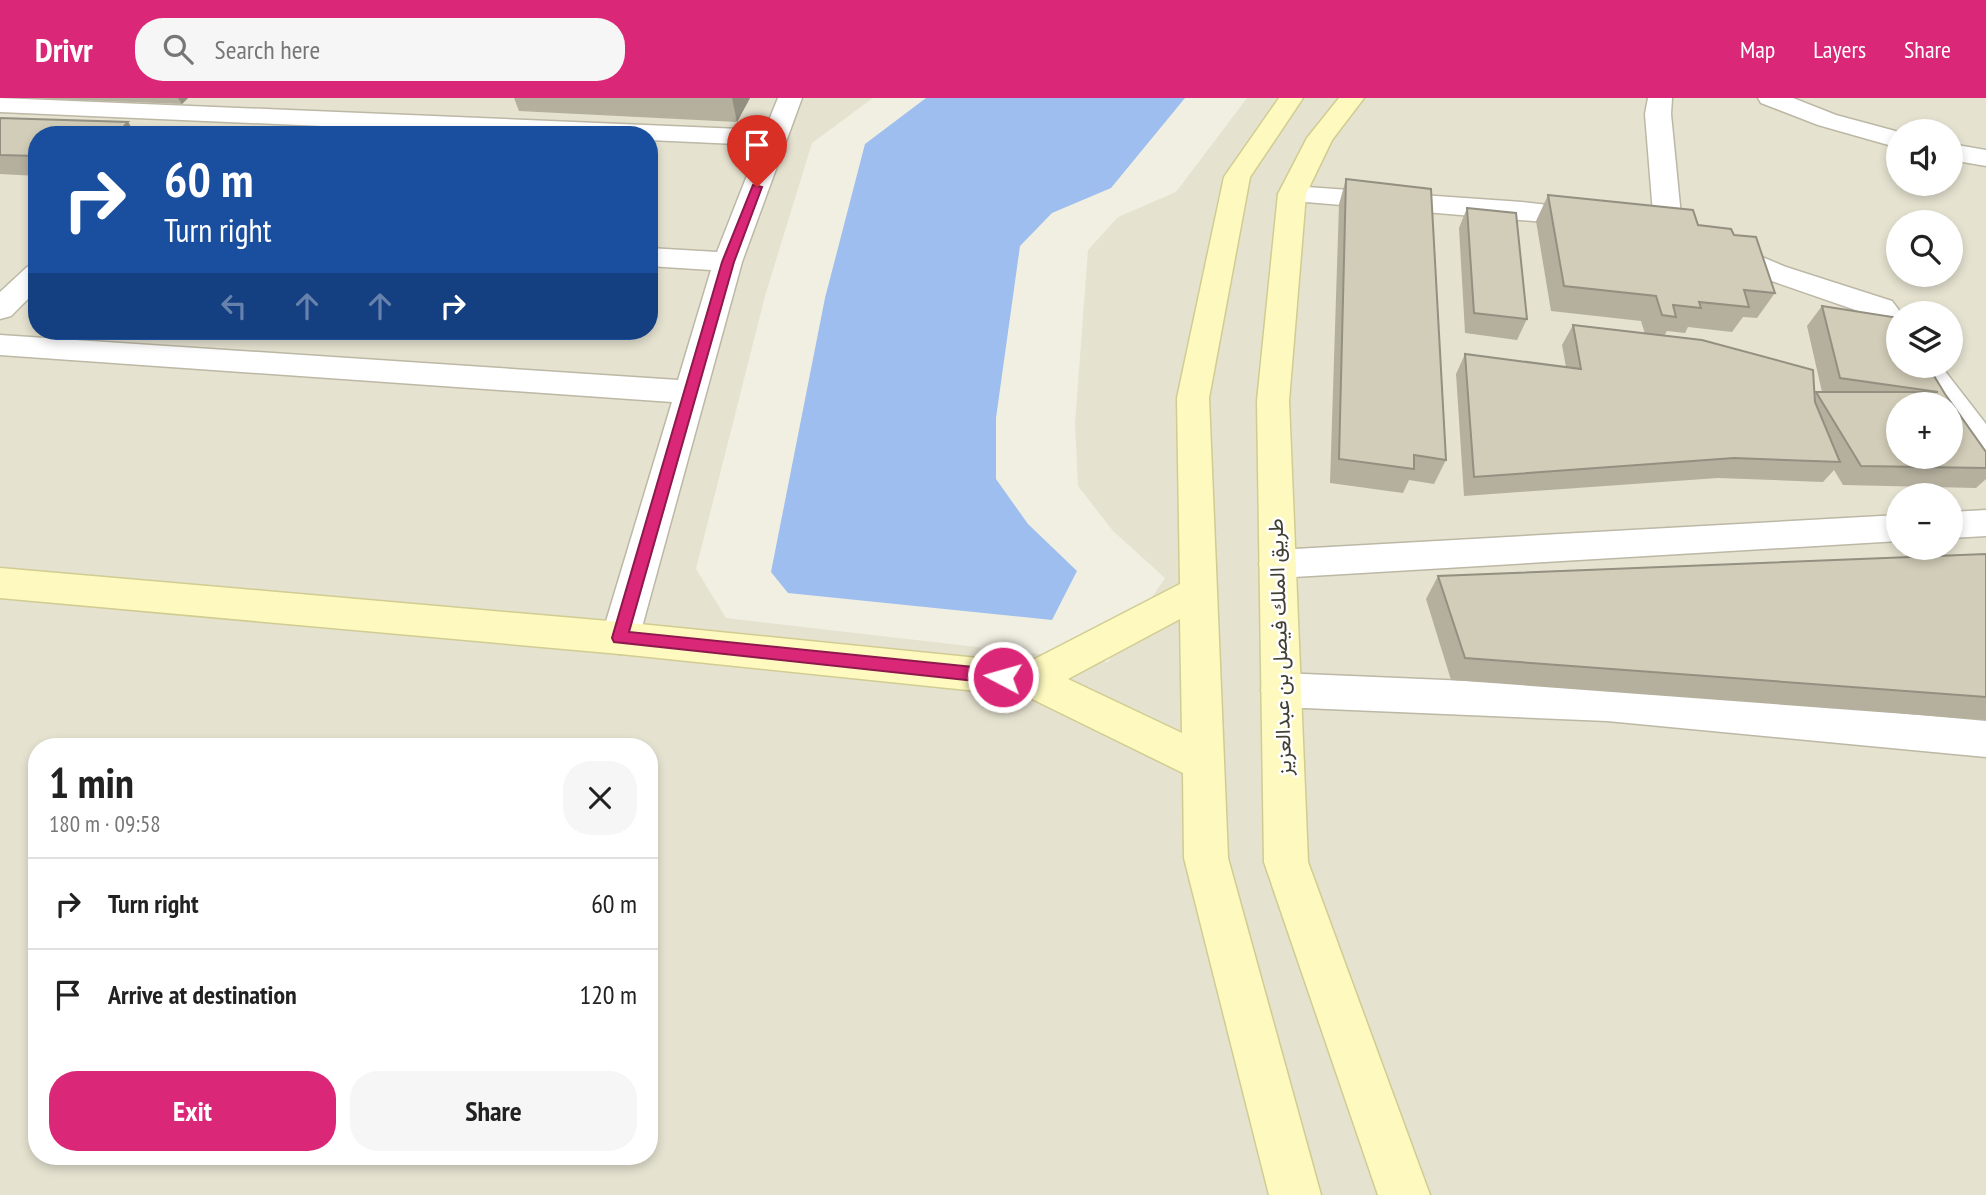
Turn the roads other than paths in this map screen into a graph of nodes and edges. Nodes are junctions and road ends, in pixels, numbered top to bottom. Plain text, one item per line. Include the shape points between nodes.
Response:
1 (494, 98) edge
2 (790, 98) edge
3 (1291, 98) edge
4 (1352, 98) edge
5 (1660, 98) edge
6 (1770, 98) edge
7 (0, 104) edge
8 (207, 105) edge
9 (474, 125) junction
10 (186, 126) edge
11 (497, 126) edge
12 (658, 133) edge
13 (1886, 136) edge
14 (775, 138) junction
15 (1963, 154) edge
16 (1986, 158) edge
17 (1292, 194) junction
18 (1641, 223) junction
19 (658, 258) edge
20 (728, 262) junction
21 (28, 282) edge
22 (0, 309) edge
23 (1886, 315) edge
24 (0, 345) edge
25 (1933, 378) edge
26 (691, 392) junction
27 (1986, 449) edge
28 (1986, 523) edge
29 (1963, 524) edge
30 (1886, 529) edge
31 (1276, 564) junction
32 (0, 583) edge
33 (1199, 591) junction
34 (620, 638) junction
35 (1031, 680) junction
36 (1281, 690) junction
37 (1986, 738) edge
38 (1203, 763) junction
39 (1295, 1195) edge
40 (1404, 1195) edge

1 - 9 street
2 - 14 street
3 - 33 street via 1237,177 1196,385
4 - 17 street, طريق الملك فيصل بن عبدالعزيز via 1320,138
5 - 18 street
6 - 13 street
7 - 8 street
8 - 9 street
8 - 10 street
9 - 11 street
12 - 14 street
14 - 20 street
15 - 16 street
17 - 18 street
17 - 31 street, طريق الملك فيصل بن عبدالعزيز via 1273,401
18 - 23 street via 1881,308
19 - 20 street
20 - 26 street
21 - 22 street
24 - 26 street
25 - 27 street
26 - 34 street
28 - 29 street
30 - 31 street
31 - 36 street, طريق الملك فيصل بن عبدالعزيز
32 - 34 street
33 - 35 street
33 - 38 street
34 - 35 street
35 - 38 street
36 - 37 street via 1606,704
36 - 40 street, طريق الملك فيصل بن عبدالعزيز via 1286,862
38 - 39 street via 1206,858

